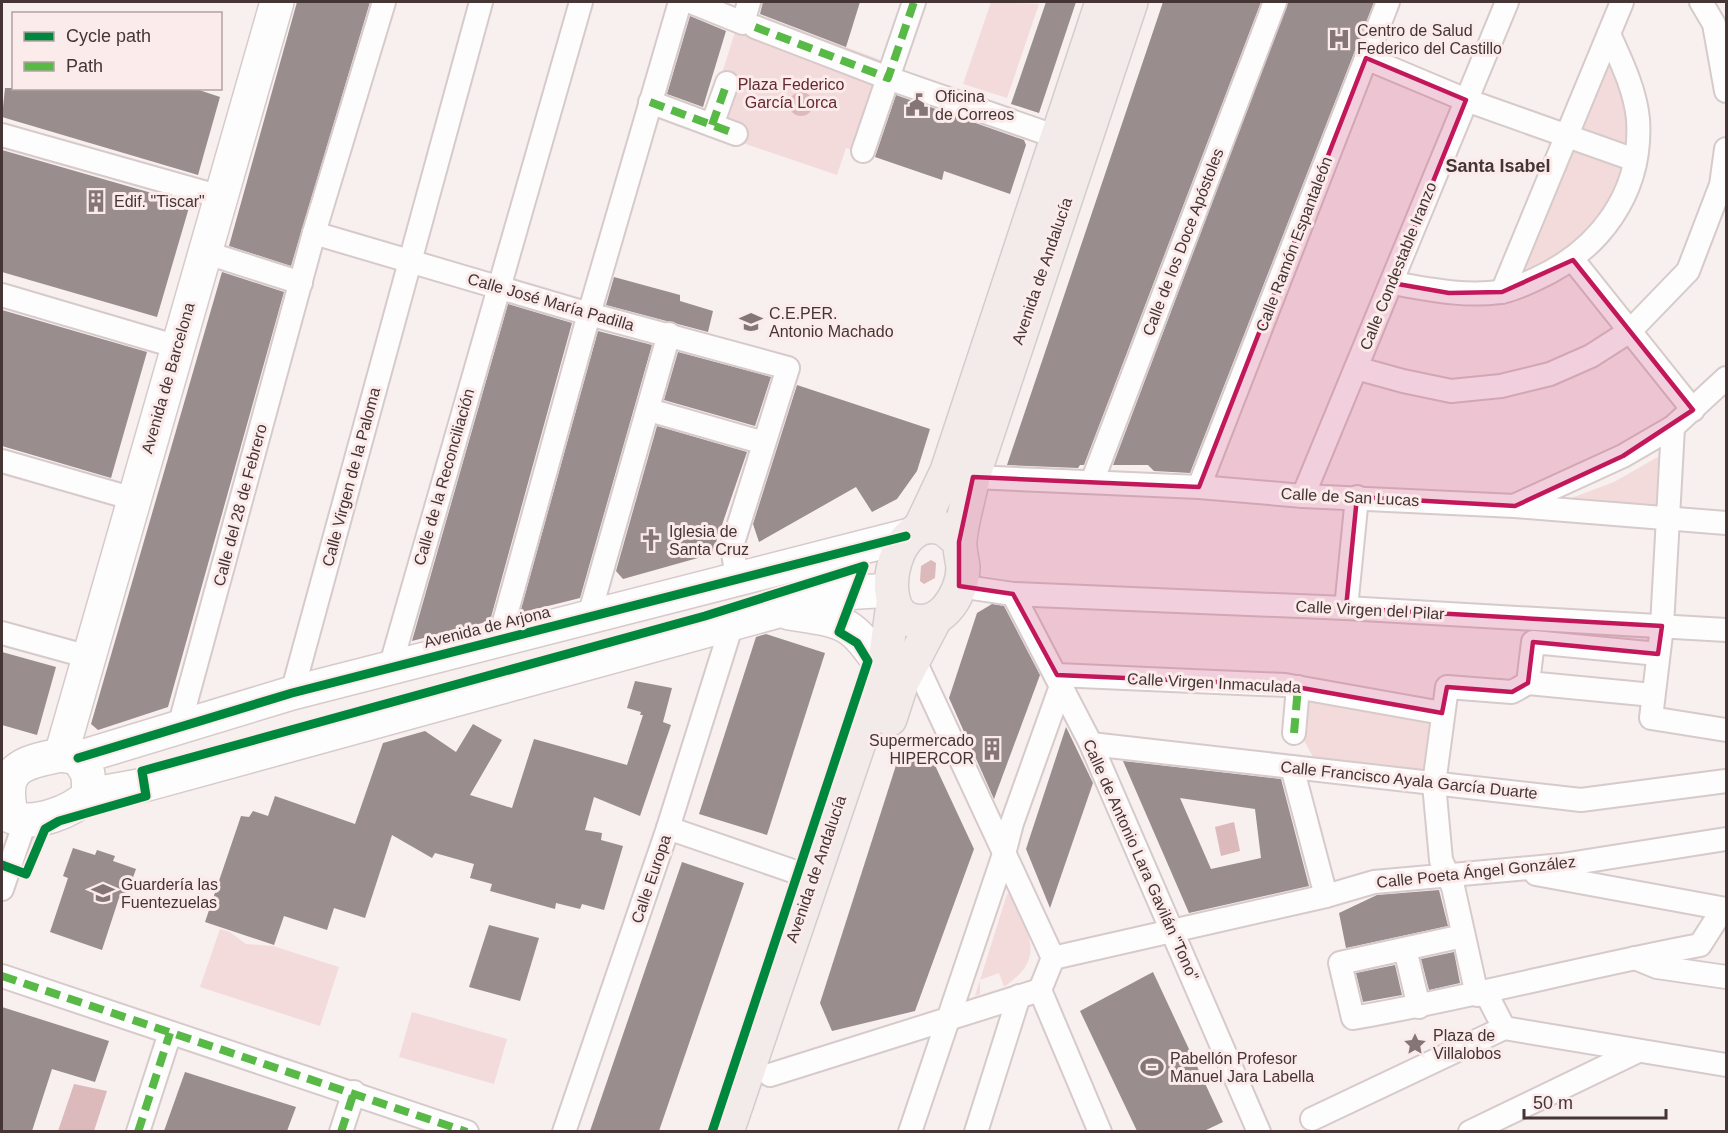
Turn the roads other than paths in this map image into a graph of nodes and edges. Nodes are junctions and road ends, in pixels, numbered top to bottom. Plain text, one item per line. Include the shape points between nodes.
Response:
1 (277, 2) edge
2 (384, 2) edge
3 (481, 2) edge
4 (581, 2) edge
5 (680, 2) edge
6 (691, 2) edge
7 (914, 2) edge
8 (1102, 2) edge
9 (1131, 2) edge
10 (1275, 2) edge
11 (1388, 2) edge
12 (1507, 2) edge
13 (1622, 2) edge
14 (1701, 2) edge
15 (749, 17) edge
16 (1609, 34) junction
17 (1366, 58) junction
18 (888, 78) junction
19 (726, 83) dead end
20 (1726, 91) edge
21 (1466, 100) junction
22 (650, 102) junction
23 (712, 125) junction
24 (736, 134) dead end
25 (2, 135) edge
26 (1567, 135) junction
27 (1057, 137) junction
28 (1726, 149) edge
29 (863, 151) dead end
30 (1635, 160) junction
31 (221, 197) junction
32 (314, 233) junction
33 (204, 252) junction
34 (1573, 260) junction
35 (410, 261) junction
36 (301, 283) junction
37 (1392, 283) junction
38 (498, 287) junction
39 (1502, 292) junction
40 (2, 295) edge
41 (589, 314) junction
42 (1630, 331) junction
43 (669, 334) junction
44 (178, 347) junction
45 (1356, 368) junction
46 (1726, 378) edge
47 (649, 410) junction
48 (1693, 410) junction
49 (1673, 427) junction
50 (764, 443) junction
51 (2, 461) edge
52 (974, 477) junction
53 (1092, 482) junction
54 (1199, 487) junction
55 (1303, 496) junction
56 (1357, 497) junction
57 (134, 499) junction
58 (1515, 506) junction
59 (1668, 518) junction
60 (1726, 523) edge
61 (914, 531) junction
62 (959, 542) junction
63 (737, 579) junction
64 (960, 586) junction
65 (1013, 594) junction
66 (892, 597) junction
67 (1346, 608) junction
68 (778, 612) junction
69 (589, 616) junction
70 (935, 619) junction
71 (732, 624) junction
72 (1662, 626) junction
73 (1726, 630) edge
74 (2, 633) edge
75 (499, 640) junction
76 (1658, 654) junction
77 (89, 657) junction
78 (914, 659) junction
79 (390, 668) junction
80 (884, 669) junction
81 (1059, 681) junction
82 (1528, 683) junction
83 (1298, 687) junction
84 (292, 693) junction
85 (1653, 695) junction
86 (1442, 713) junction
87 (1726, 725) edge
88 (179, 728) junction
89 (1294, 733) dead end
90 (1091, 744) junction
91 (69, 756) junction
92 (1292, 767) junction
93 (3, 779) edge
94 (1726, 781) edge
95 (1434, 784) junction
96 (89, 795) junction
97 (13, 820) edge
98 (668, 828) junction
99 (1726, 840) edge
100 (1004, 854) junction
101 (1508, 869) junction
102 (1449, 874) junction
103 (813, 878) junction
104 (2, 889) edge
105 (1326, 896) junction
106 (1725, 909) edge
107 (1173, 931) junction
108 (1463, 936) junction
109 (1405, 949) junction
110 (1633, 957) junction
111 (1053, 958) junction
112 (2, 976) edge
113 (1726, 977) edge
114 (1029, 993) junction
115 (1482, 994) junction
116 (1419, 1007) junction
117 (947, 1017) junction
118 (1504, 1028) junction
119 (170, 1033) junction
120 (1638, 1051) junction
121 (1726, 1065) edge
122 (771, 1075) junction
123 (354, 1092) junction
124 (1312, 1119) dead end
125 (138, 1131) edge
126 (341, 1131) edge
127 (467, 1131) edge
128 (564, 1131) edge
129 (728, 1131) edge
130 (752, 1131) edge
131 (910, 1131) edge
132 (976, 1131) edge
133 (1101, 1131) edge
134 (1259, 1131) edge
135 (1470, 1131) edge

1 - 31 street, Avenida de Barcelona
2 - 32 street, Calle del 28 de Febrero
3 - 35 street, Calle Virgen de la Paloma
4 - 38 street, Calle de la Reconciliación
5 - 22 street
6 - 15 street
7 - 18 street
8 - 27 main road, Avenida de Andalucía
9 - 52 main road, Avenida de Andalucía
10 - 53 street, Calle de los Doce Apóstoles
11 - 17 street, Calle Ramón Espantaleón
12 - 21 street, Calle Condestable Iranzo
13 - 16 street
14 - 20 street via 1714,24
15 - 18 street
16 - 26 street
16 - 30 street via 1635,107
17 - 21 street
17 - 54 street, Calle Ramón Espantaleón
18 - 27 street
18 - 29 street
19 - 23 street
21 - 26 street
21 - 37 street, Calle Condestable Iranzo
22 - 23 street
22 - 41 street
23 - 24 street
25 - 31 street
26 - 30 street
26 - 39 street
27 - 61 main road, Avenida de Andalucía via 947,471
28 - 42 street via 1721,185 1688,271
30 - 34 street via 1619,207
31 - 33 street, Avenida de Barcelona
32 - 35 street, Calle José María Padilla
32 - 36 street, Calle del 28 de Febrero
33 - 36 street
33 - 44 street, Avenida de Barcelona
34 - 39 street
34 - 42 street
35 - 38 street, Calle José María Padilla
35 - 84 street, Calle Virgen de la Paloma
36 - 88 street, Calle del 28 de Febrero
37 - 39 street via 1449,293
37 - 45 street, Calle Condestable Iranzo
38 - 41 street, Calle José María Padilla
38 - 79 street, Calle de la Reconciliación
40 - 44 street
41 - 43 street, Calle José María Padilla
41 - 75 street
42 - 45 street via 1591,356 1550,374 1501,387 1451,391
42 - 48 street
43 - 47 street
43 - 50 street, Calle José María Padilla via 788,368
44 - 57 street, Avenida de Barcelona
45 - 55 street, Calle Condestable Iranzo
46 - 48 street
47 - 50 street
47 - 69 street
48 - 49 street
49 - 58 street via 1623,456
49 - 59 street
50 - 63 street via 732,546
51 - 57 street
52 - 53 street, Calle de San Lucas
52 - 62 main road, Avenida de Andalucía
53 - 54 street, Calle de San Lucas
54 - 55 street, Calle de San Lucas
55 - 56 street, Calle de San Lucas
56 - 58 street, Calle de San Lucas
56 - 67 street
57 - 77 street, Avenida de Barcelona
58 - 59 street, Calle de San Lucas
59 - 60 street, Calle de San Lucas
59 - 72 street
61 - 62 main road via 942,528
61 - 63 street, Avenida de Arjona
61 - 66 main road via 893,569
62 - 64 main road via 963,568
63 - 69 street, Avenida de Arjona
64 - 65 street, Calle Virgen del Pilar
64 - 70 main road via 950,606
65 - 67 street, Calle Virgen del Pilar
65 - 81 street, Calle de Antonio Lara Gavilán "Tono"
66 - 68 street via 844,593
66 - 70 main road via 904,617 918,622
66 - 80 main road, Avenida de Andalucía
67 - 72 street, Calle Virgen del Pilar
68 - 71 street
68 - 80 street via 837,620 857,632
69 - 75 street, Avenida de Arjona
70 - 78 main road, Avenida de Andalucía
71 - 96 street via 144,785
71 - 98 street, Calle Europa
72 - 73 street, Calle Virgen del Pilar
72 - 76 street
74 - 77 street
75 - 79 street, Avenida de Arjona
76 - 82 street via 1533,642
76 - 85 street
77 - 91 street, Avenida de Barcelona
78 - 100 street
78 - 122 main road, Avenida de Andalucía via 902,682
79 - 84 street, Avenida de Arjona
80 - 103 main road, Avenida de Andalucía
81 - 83 street, Calle Virgen Inmaculada
81 - 90 street, Calle de Antonio Lara Gavilán "Tono"
81 - 100 street
82 - 85 street
82 - 86 street via 1512,692 1447,687
83 - 86 street, Calle Virgen Inmaculada
83 - 89 street
84 - 88 street, Avenida de Arjona
85 - 87 street via 1651,718
86 - 95 street
88 - 91 street, Avenida de Arjona
90 - 92 street, Calle Francisco Ayala García Duarte
90 - 107 street, Calle de Antonio Lara Gavilán "Tono"
91 - 93 street, Avenida de Arjona via 13,767
91 - 96 street via 88,774
92 - 95 street, Calle Francisco Ayala García Duarte
92 - 105 street
93 - 97 street via 4,800
94 - 95 street, Calle Francisco Ayala García Duarte via 1581,800
95 - 102 street via 1441,860
96 - 97 street via 65,811
97 - 104 street
98 - 103 street
98 - 128 street, Calle Europa
99 - 101 street, Calle Poeta Ángel González via 1562,865
100 - 111 street
100 - 117 street
101 - 102 street, Calle Poeta Ángel González
101 - 106 street
102 - 105 street, Calle Poeta Ángel González via 1374,882
102 - 108 street
103 - 129 main road, Avenida de Andalucía
105 - 107 street, Calle Poeta Ángel González
106 - 110 street via 1700,945
107 - 111 street, Calle Poeta Ángel González
107 - 134 street, Calle de Antonio Lara Gavilán "Tono"
108 - 109 street
108 - 115 street
109 - 116 street
109 - 116 street via 1340,963 1353,1018
110 - 113 street via 1657,967
110 - 115 street
111 - 114 street
112 - 119 street
114 - 117 street
114 - 132 street
114 - 133 street
115 - 116 street
115 - 118 street
117 - 122 street
117 - 131 street
118 - 120 street
118 - 124 street
119 - 123 street
119 - 125 street
120 - 121 street
120 - 135 street
122 - 130 main road, Avenida de Andalucía
123 - 126 street
123 - 127 street

